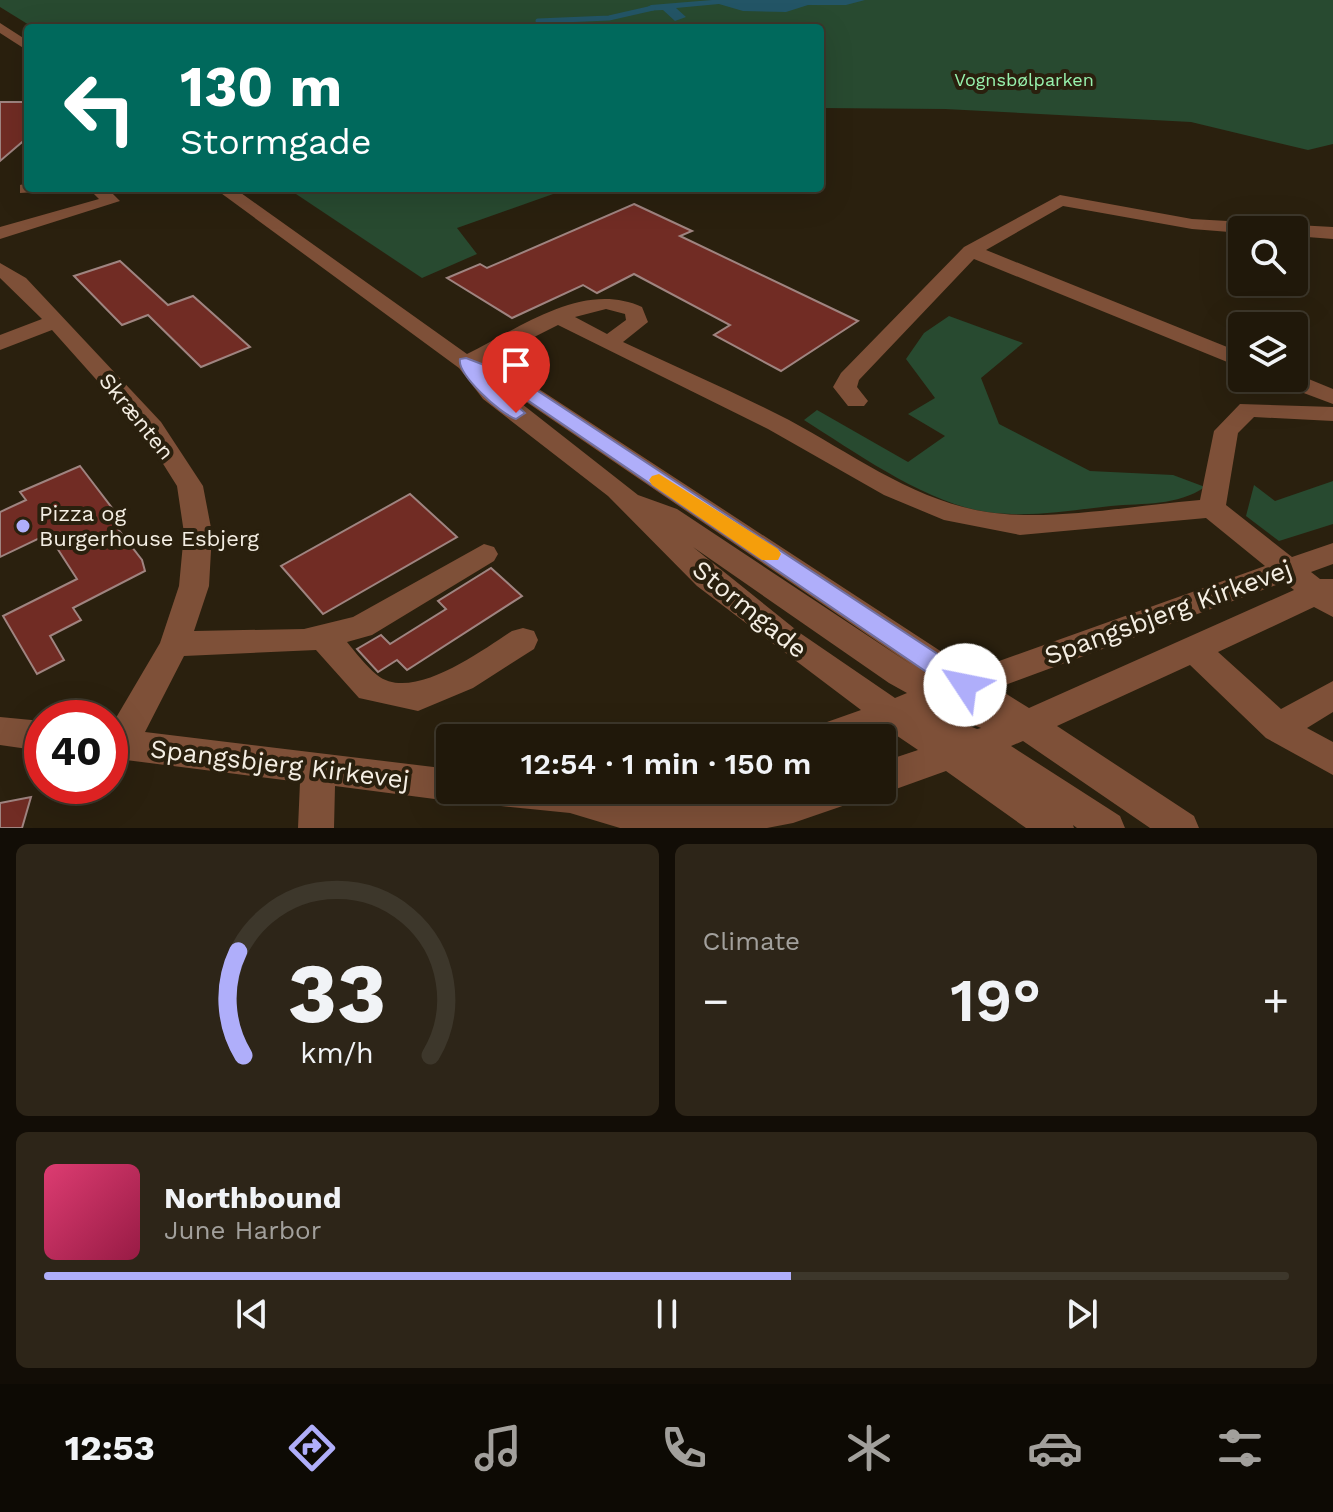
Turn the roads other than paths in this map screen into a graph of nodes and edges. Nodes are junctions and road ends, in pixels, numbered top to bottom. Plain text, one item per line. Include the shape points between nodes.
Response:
1 (0, 27) edge
2 (24, 44) edge
3 (101, 192) edge
4 (229, 192) edge
5 (1228, 226) edge
6 (1308, 231) edge
7 (0, 233) edge
8 (1333, 233) edge
9 (971, 251) junction
10 (0, 269) edge
11 (558, 317) junction
12 (54, 322) junction
13 (0, 343) edge
14 (607, 344) junction
15 (1228, 355) edge
16 (466, 363) junction
17 (1308, 387) edge
18 (1333, 397) edge
19 (856, 401) dead end
20 (1333, 414) edge
21 (617, 490) junction
22 (1212, 508) junction
23 (1333, 553) edge
24 (484, 554) dead end
25 (1287, 569) junction
26 (1328, 595) edge
27 (322, 636) junction
28 (523, 640) dead end
29 (175, 644) junction
30 (1193, 648) junction
31 (951, 690) junction
32 (1333, 695) edge
33 (890, 713) junction
34 (128, 724) edge
35 (860, 724) edge
36 (1028, 727) junction
37 (1278, 728) junction
38 (0, 731) edge
39 (24, 734) edge
40 (128, 746) edge
41 (965, 750) junction
42 (1333, 760) edge
43 (318, 770) junction
44 (896, 773) edge
45 (436, 783) edge
46 (594, 804) edge
47 (802, 804) edge
48 (316, 828) edge
49 (1056, 828) edge
50 (1107, 828) edge
51 (1181, 828) edge

1 - 2 street
3 - 7 street via 111,201
4 - 16 street, Stormgade
5 - 9 street via 1060,200
6 - 8 street
9 - 15 street
9 - 19 street via 849,378 845,387
10 - 12 street, Skrænten via 19,282
11 - 14 street
11 - 14 street via 607,301 635,311 637,322
11 - 16 street
12 - 13 street
12 - 29 street, Skrænten via 152,427 190,486 198,533 194,586
14 - 22 street via 777,424 880,485 962,517 1020,525
16 - 21 street, Stormgade via 491,394
16 - 31 street, Stormgade via 511,381
17 - 18 street
20 - 22 street via 1248,409 1226,431
21 - 31 street
21 - 33 street, Stormgade via 707,578
22 - 25 street
23 - 25 street, Spangsbjerg Kirkevej
24 - 27 street via 361,627
25 - 26 street
25 - 31 street, Spangsbjerg Kirkevej
26 - 30 street, Spangsbjerg Kirkevej
27 - 28 street via 370,689 418,697 462,679
27 - 29 street via 304,641
29 - 34 street, Skrænten
30 - 36 street, Spangsbjerg Kirkevej
30 - 37 street
31 - 33 street, Spangsbjerg Kirkevej
31 - 36 street
32 - 37 street
33 - 35 street, Spangsbjerg Kirkevej
33 - 41 street, Stormgade
36 - 41 street, Spangsbjerg Kirkevej
36 - 51 street
37 - 42 street
38 - 39 street
40 - 43 street, Spangsbjerg Kirkevej
41 - 44 street, Spangsbjerg Kirkevej
41 - 49 street, Stormgade
41 - 50 street via 1020,768
43 - 45 street, Spangsbjerg Kirkevej
43 - 48 street
46 - 47 street via 633,815 727,818

